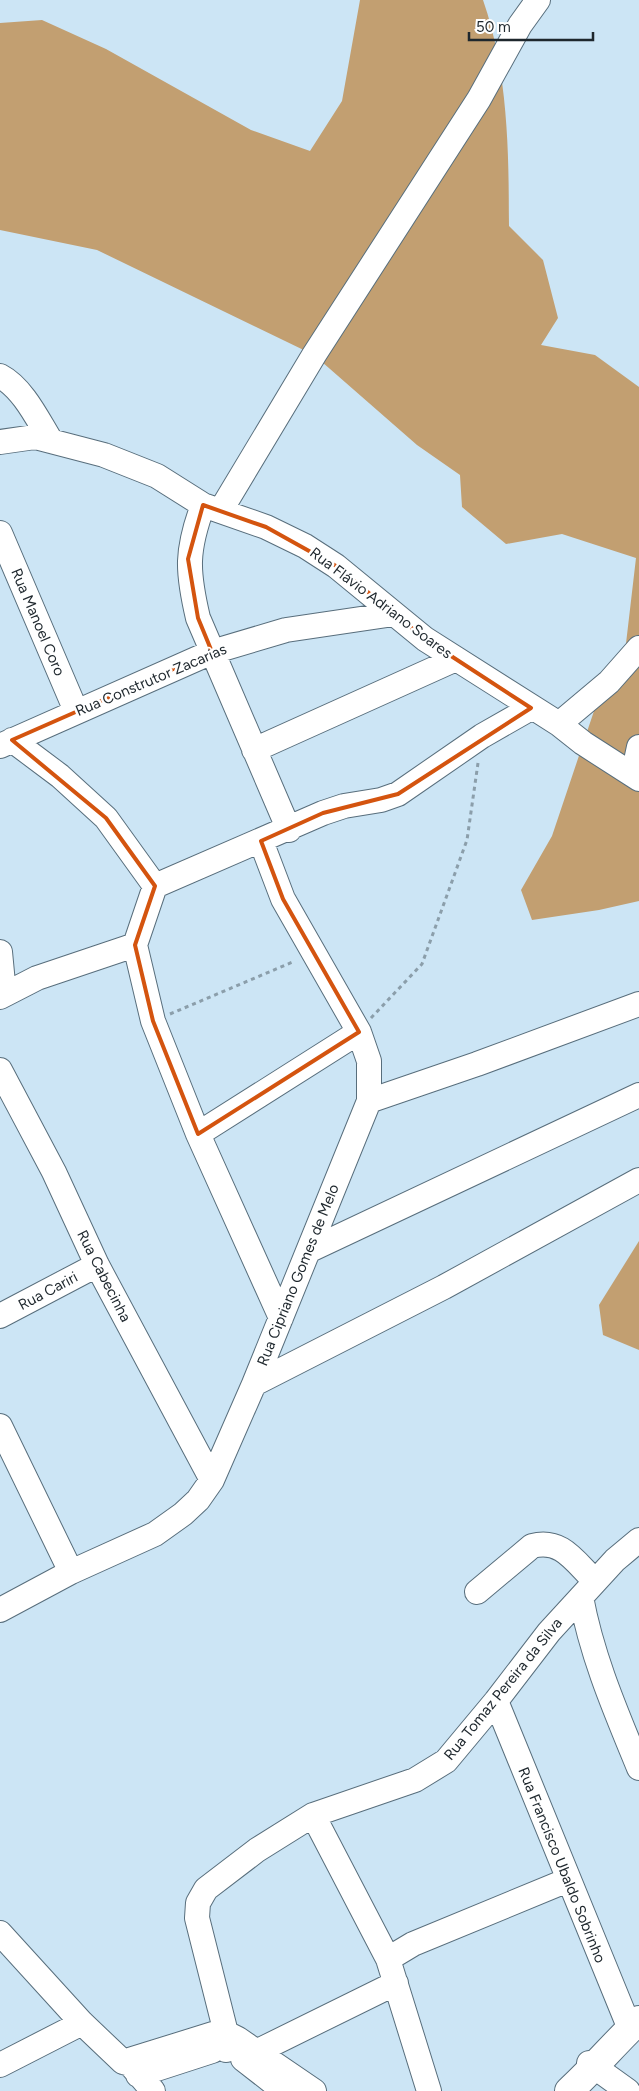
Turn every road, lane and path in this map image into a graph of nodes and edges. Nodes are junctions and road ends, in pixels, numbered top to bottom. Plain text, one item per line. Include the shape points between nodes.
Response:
1 (538, 0) edge
2 (0, 376) edge
3 (50, 441) junction
4 (0, 442) edge
5 (212, 508) junction
6 (0, 533) edge
7 (394, 614) junction
8 (639, 648) edge
9 (212, 652) junction
10 (456, 659) junction
11 (531, 708) junction
12 (76, 711) junction
13 (559, 724) junction
14 (482, 736) junction
15 (6, 743) edge
16 (639, 747) edge
17 (254, 750) junction
18 (636, 777) edge
19 (289, 830) junction
20 (261, 841) junction
21 (154, 886) junction
22 (135, 945) junction
23 (0, 952) edge
24 (313, 953) junction
25 (2, 995) edge
26 (639, 1004) edge
27 (153, 1021) junction
28 (359, 1032) junction
29 (0, 1070) edge
30 (639, 1095) edge
31 (369, 1101) junction
32 (198, 1134) junction
33 (639, 1180) edge
34 (308, 1250) junction
35 (97, 1265) junction
36 (0, 1316) edge
37 (281, 1318) junction
38 (254, 1384) junction
39 (0, 1426) edge
40 (212, 1480) junction
41 (639, 1540) edge
42 (71, 1572) junction
43 (588, 1589) junction
44 (477, 1592) dead end
45 (0, 1610) edge
46 (496, 1701) junction
47 (639, 1768) edge
48 (313, 1815) junction
49 (568, 1880) junction
50 (0, 1934) edge
51 (388, 1959) junction
52 (396, 1983) junction
53 (82, 2023) junction
54 (634, 2024) edge
55 (239, 2049) junction
56 (594, 2063) junction
57 (0, 2065) edge
58 (140, 2081) edge
59 (301, 2090) edge
60 (429, 2091) edge
61 (551, 2091) edge
62 (569, 2091) edge
63 (628, 2091) edge

1 - 5 street via 388,243
2 - 3 street via 8,380 29,406
3 - 4 street, Rua Flávio Adriano Soares via 35,437
3 - 5 street, Rua Flávio Adriano Soares via 104,455 157,476
5 - 7 street, Rua Flávio Adriano Soares via 266,527 305,546 336,566
5 - 9 street via 196,526 188,559 198,618
6 - 12 street, Rua Manoel Coro
7 - 9 street, Rua Construtor Zacarias via 286,630
7 - 10 street, Rua Flávio Adriano Soares
8 - 13 street via 609,682
9 - 12 street, Rua Construtor Zacarias
9 - 17 street
10 - 11 street, Rua Flávio Adriano Soares
10 - 17 street
11 - 13 street, Rua Flávio Adriano Soares
11 - 14 street
12 - 15 street, Rua Construtor Zacarias
13 - 18 street, Rua Flávio Adriano Soares via 583,744
14 - 19 street via 398,794 344,806
14 - 28 path via 467,840 422,964
15 - 21 street via 60,776 106,818
16 - 18 street
17 - 19 street
19 - 20 street
20 - 21 street
20 - 24 street, Rua Cipriano Gomes de Melo via 283,899
21 - 22 street
22 - 25 street via 37,978
22 - 27 street
23 - 25 street
24 - 27 path
24 - 28 street, Rua Cipriano Gomes de Melo
26 - 31 street
27 - 32 street
28 - 31 street, Rua Cipriano Gomes de Melo via 369,1061
28 - 32 street
29 - 35 street, Rua Cabecinha via 54,1172
30 - 34 street
31 - 34 street, Rua Cipriano Gomes de Melo
32 - 37 street
33 - 38 street via 444,1287
34 - 37 street, Rua Cipriano Gomes de Melo
35 - 36 street, Rua Cariri
35 - 40 street, Rua Cabecinha
37 - 38 street, Rua Cipriano Gomes de Melo
38 - 40 street, Rua Cipriano Gomes de Melo
39 - 42 street
40 - 42 street, Rua Cipriano Gomes de Melo via 198,1500 155,1534
41 - 43 street, Rua Tomaz Pereira da Silva
42 - 45 street, Rua Cipriano Gomes de Melo
43 - 44 street via 560,1546 543,1543 532,1546
43 - 46 street, Rua Tomaz Pereira da Silva via 549,1632
43 - 47 street via 586,1627
46 - 48 street, Rua Tomaz Pereira da Silva via 446,1761 415,1780
46 - 49 street, Rua Francisco Ubaldo Sobrinho
48 - 51 street
48 - 55 street, Rua Tomaz Pereira da Silva via 257,1850 206,1889 198,1902 197,1918
49 - 51 street via 413,1944
49 - 54 street, Rua Francisco Ubaldo Sobrinho
50 - 53 street
51 - 52 street
52 - 55 street
52 - 60 street
53 - 57 street
53 - 58 street
54 - 56 main road
55 - 58 street via 213,2034
55 - 59 street
56 - 61 main road
56 - 62 main road
56 - 63 street

